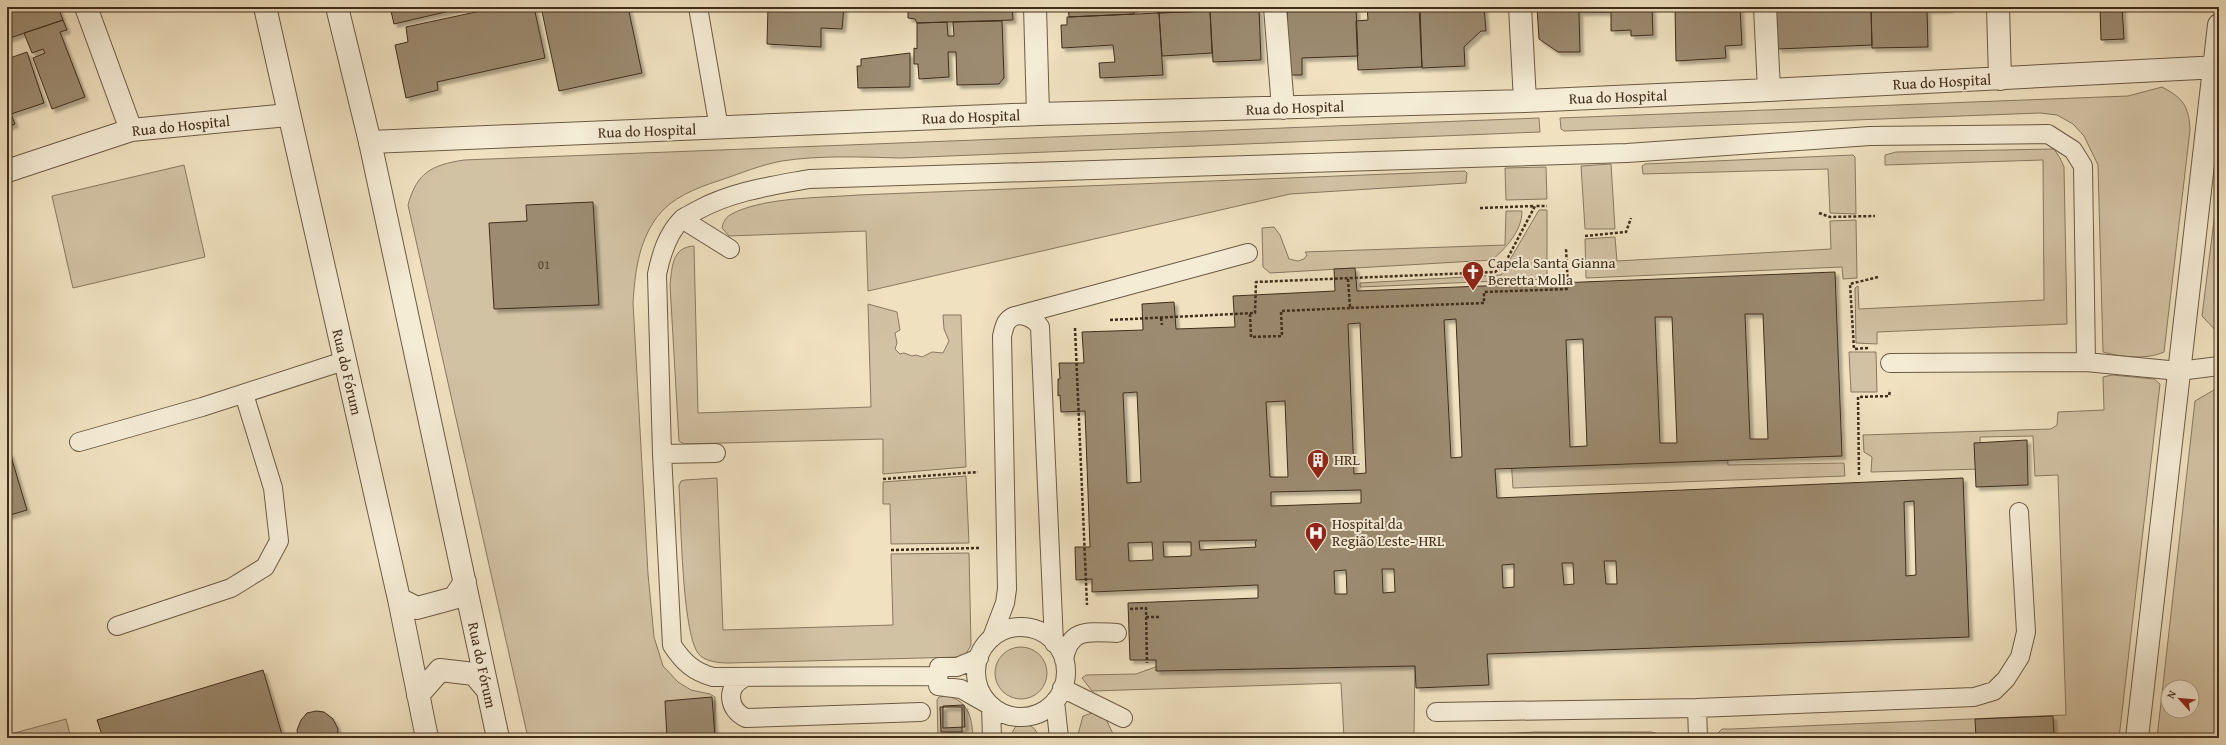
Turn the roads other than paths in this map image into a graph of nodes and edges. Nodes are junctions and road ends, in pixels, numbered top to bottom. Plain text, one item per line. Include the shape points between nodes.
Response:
1 (86, 7) edge
2 (265, 7) edge
3 (337, 7) edge
4 (698, 7) edge
5 (1035, 7) edge
6 (1275, 7) edge
7 (1520, 7) edge
8 (1765, 7) edge
9 (1998, 7) edge
10 (2219, 25) edge
11 (2216, 67) edge
12 (2000, 79) junction
13 (1769, 90) junction
14 (1525, 101) junction
15 (1283, 108) junction
16 (1038, 114) junction
17 (288, 115) junction
18 (719, 128) junction
19 (131, 130) junction
20 (370, 142) junction
21 (7, 171) edge
22 (682, 219) junction
23 (730, 249) dead end
24 (1248, 253) dead end
25 (1016, 316) junction
26 (344, 361) junction
27 (2086, 362) junction
28 (1890, 363) road end
29 (2219, 366) edge
30 (2179, 371) junction
31 (244, 394) junction
32 (79, 442) dead end
33 (716, 453) dead end
34 (662, 454) junction
35 (2019, 512) dead end
36 (465, 582) junction
37 (399, 599) junction
38 (117, 626) dead end
39 (1117, 633) dead end
40 (992, 637) junction
41 (1054, 643) junction
42 (979, 658) junction
43 (1064, 660) junction
44 (938, 676) junction
45 (744, 678) junction
46 (485, 687) junction
47 (1059, 694) junction
48 (418, 695) junction
49 (991, 706) junction
50 (1697, 708) junction
51 (922, 712) dead end
52 (1436, 712) dead end
53 (1123, 718) dead end
54 (427, 738) edge
55 (498, 738) edge
56 (992, 738) edge
57 (1059, 738) edge
58 (1698, 738) edge
59 (2137, 738) edge

1 - 19 street
2 - 17 street, Rua do Fórum
3 - 20 street, Rua do Fórum
4 - 18 lane
5 - 16 street
6 - 15 street
7 - 14 street
8 - 13 street
9 - 12 street
10 - 11 street
11 - 12 street, Rua do Hospital
11 - 30 street
12 - 13 street, Rua do Hospital
13 - 14 street, Rua do Hospital
14 - 15 street, Rua do Hospital
15 - 16 street, Rua do Hospital
16 - 18 street, Rua do Hospital
17 - 19 street, Rua do Hospital
17 - 26 street, Rua do Fórum
18 - 20 street, Rua do Hospital
19 - 21 street, Rua do Hospital
20 - 36 street, Rua do Fórum
22 - 23 lane
22 - 27 lane via 713,202 752,189 809,179 1627,153 1870,136 2048,134 2074,150 2083,166
22 - 34 lane via 667,241 657,274
24 - 25 lane
25 - 40 lane via 1006,322 1002,336 1007,589 1005,603
25 - 41 lane via 1035,319 1040,327
26 - 31 lane
26 - 37 street, Rua do Fórum
27 - 28 lane
27 - 30 lane
29 - 30 lane
30 - 59 street
31 - 32 lane
31 - 38 lane via 273,488 279,541 266,567 231,588
33 - 34 lane
34 - 45 lane via 672,645 694,670 713,678
35 - 50 lane via 2026,632 2020,657 2006,679 1994,690 1974,697
36 - 37 street via 454,598 417,608
36 - 46 street, Rua do Fórum
37 - 48 street, Rua do Fórum
39 - 43 lane via 1088,632 1073,638 1066,646
40 - 41 lane via 1006,630 1021,627 1036,630
40 - 42 lane via 982,649
41 - 43 lane
42 - 44 lane via 957,667 939,667
42 - 49 lane via 976,679 981,694
43 - 47 lane via 1066,674
44 - 45 lane
44 - 49 lane via 938,686 961,689
45 - 51 lane via 733,686 731,692 733,709 746,718
46 - 48 street via 474,674 440,670
46 - 55 street, Rua do Fórum
47 - 49 lane via 1045,710 1032,716 1004,714
47 - 53 lane
47 - 57 lane
48 - 54 street, Rua do Fórum
49 - 56 lane
50 - 52 lane
50 - 58 lane

